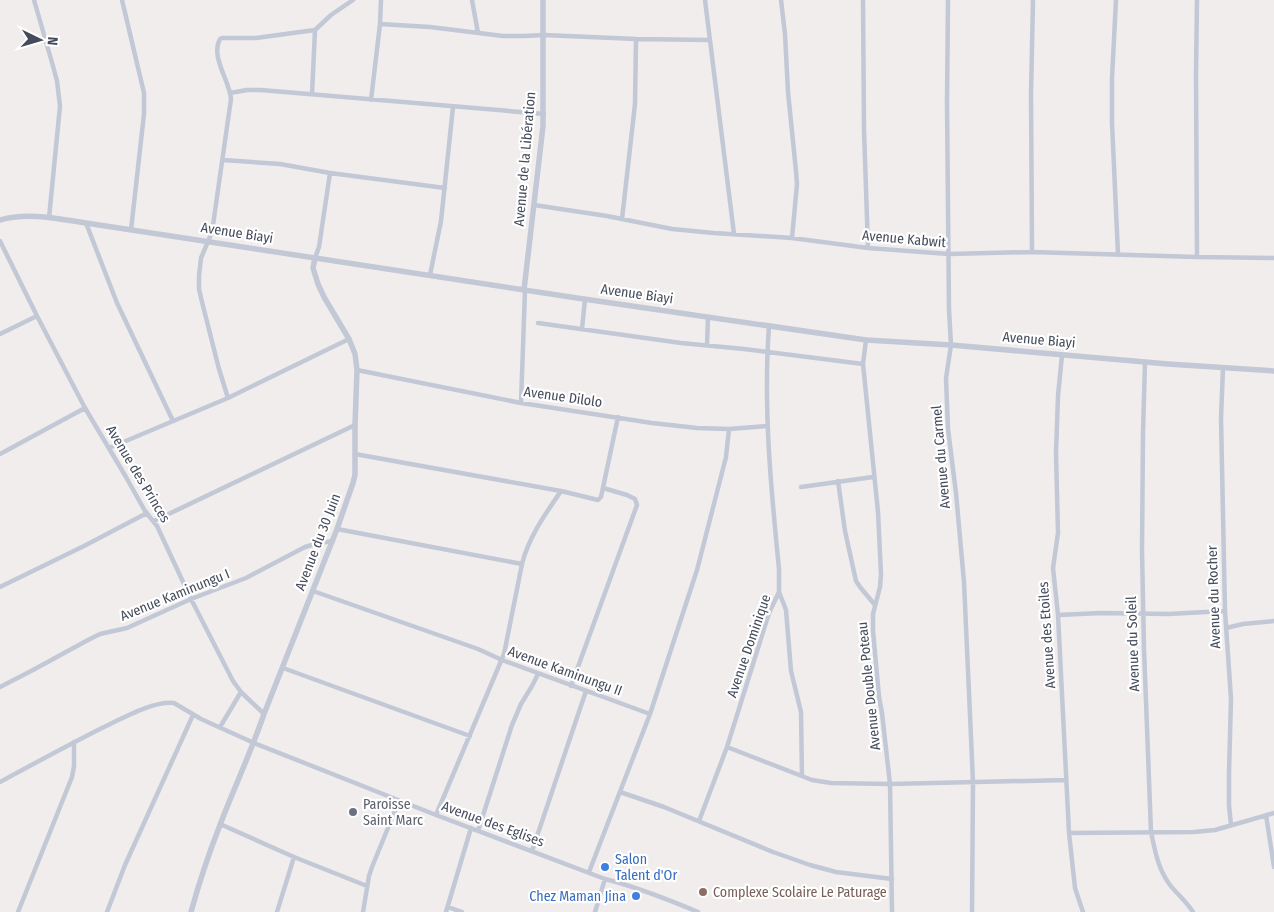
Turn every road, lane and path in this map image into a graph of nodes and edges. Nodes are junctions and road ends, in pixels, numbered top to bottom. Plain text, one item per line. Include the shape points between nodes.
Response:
1 (34, 0) edge
2 (122, 0) edge
3 (353, 0) edge
4 (381, 0) edge
5 (472, 0) edge
6 (544, 0) edge
7 (705, 0) edge
8 (781, 0) edge
9 (863, 0) edge
10 (948, 0) edge
11 (1033, 0) edge
12 (1116, 0) edge
13 (1197, 0) edge
14 (380, 24) junction
15 (315, 30) junction
16 (478, 33) junction
17 (544, 34) junction
18 (636, 40) junction
19 (709, 40) junction
20 (230, 94) junction
21 (312, 94) junction
22 (371, 100) junction
23 (453, 107) junction
24 (544, 114) junction
25 (223, 160) junction
26 (330, 173) junction
27 (445, 188) junction
28 (534, 205) junction
29 (49, 218) junction
30 (622, 219) junction
31 (0, 220) edge
32 (86, 223) junction
33 (131, 230) junction
34 (734, 234) junction
35 (792, 238) junction
36 (0, 241) edge
37 (209, 241) junction
38 (868, 248) junction
39 (1032, 252) junction
40 (949, 254) junction
41 (1118, 254) junction
42 (1197, 257) junction
43 (315, 258) junction
44 (1274, 258) edge
45 (430, 275) junction
46 (525, 290) junction
47 (585, 299) junction
48 (37, 316) junction
49 (708, 317) junction
50 (538, 323) dead end
51 (769, 326) junction
52 (582, 329) junction
53 (0, 334) edge
54 (349, 339) junction
55 (866, 340) junction
56 (707, 345) junction
57 (951, 345) junction
58 (767, 352) junction
59 (1062, 355) junction
60 (1145, 362) junction
61 (862, 364) junction
62 (1223, 368) junction
63 (356, 370) junction
64 (1274, 372) edge
65 (228, 398) junction
66 (521, 403) junction
67 (84, 408) junction
68 (618, 417) junction
69 (173, 421) junction
70 (355, 425) junction
71 (767, 426) junction
72 (729, 429) junction
73 (109, 448) junction
74 (0, 454) edge
75 (355, 454) junction
76 (873, 477) junction
77 (838, 481) junction
78 (801, 487) dead end
79 (603, 488) junction
80 (561, 491) junction
81 (147, 514) junction
82 (154, 521) junction
83 (337, 529) junction
84 (333, 541) junction
85 (522, 564) junction
86 (0, 587) edge
87 (313, 592) junction
88 (779, 592) junction
89 (192, 599) junction
90 (875, 604) junction
91 (1225, 611) junction
92 (1143, 613) junction
93 (1058, 615) junction
94 (1274, 621) edge
95 (1226, 628) junction
96 (502, 660) junction
97 (283, 668) junction
98 (538, 674) junction
99 (571, 686) junction
100 (0, 687) edge
101 (241, 692) junction
102 (586, 692) junction
103 (264, 714) junction
104 (650, 714) junction
105 (193, 715) junction
106 (220, 727) junction
107 (470, 736) junction
108 (74, 742) junction
109 (254, 743) junction
110 (727, 747) junction
111 (802, 776) junction
112 (1066, 780) junction
113 (0, 782) edge
114 (973, 782) junction
115 (890, 784) junction
116 (620, 792) junction
117 (400, 801) junction
118 (1274, 813) edge
119 (436, 815) junction
120 (1266, 815) junction
121 (699, 821) junction
122 (220, 824) junction
123 (1231, 825) junction
124 (471, 828) junction
125 (478, 830) junction
126 (1151, 832) junction
127 (1070, 833) junction
128 (532, 851) junction
129 (294, 856) junction
130 (1274, 867) edge
131 (589, 872) junction
132 (892, 878) junction
133 (606, 879) junction
134 (368, 886) junction
135 (682, 905) junction
136 (447, 909) edge
137 (18, 912) edge
138 (107, 912) edge
139 (191, 912) edge
140 (277, 912) edge
141 (363, 912) edge
142 (462, 912) edge
143 (595, 912) edge
144 (680, 912) edge
145 (698, 912) edge
146 (892, 912) edge
147 (972, 912) edge
148 (1083, 912) edge
149 (1193, 912) edge

1 - 29 street via 53,66 60,106
2 - 33 street via 144,93
3 - 15 street
4 - 14 street
5 - 16 street
6 - 17 street, Avenue de la Libération
7 - 19 street
8 - 35 street via 796,170
9 - 38 street
10 - 40 street, Avenue du Carmel
11 - 39 street via 1030,94
12 - 41 street via 1112,122
13 - 42 street
14 - 16 street
14 - 22 street
15 - 20 street via 220,40 217,44 219,62
15 - 21 street
16 - 17 street
17 - 18 street
17 - 24 street, Avenue de la Libération
18 - 19 street
18 - 30 street via 635,104
19 - 34 street
20 - 21 street via 247,90
20 - 25 street
21 - 22 street
22 - 23 street
23 - 24 street
23 - 27 street
24 - 28 street, Avenue de la Libération
25 - 26 street via 280,164
25 - 37 street
26 - 27 street
26 - 43 street, Avenue du 30 Juin
27 - 45 street
28 - 30 street, Avenue Kabwit
28 - 46 street, Avenue de la Libération
29 - 31 street, Avenue Biayi
29 - 32 street, Avenue Biayi
30 - 34 street, Avenue Kabwit via 672,229
32 - 33 street, Avenue Biayi
32 - 69 street via 117,303
33 - 37 street, Avenue Biayi
34 - 35 street, Avenue Kabwit
35 - 38 street, Avenue Kabwit
36 - 48 street, Avenue des Princes
37 - 43 street, Avenue Biayi
37 - 65 street via 200,264 199,289
38 - 40 street, Avenue Kabwit
39 - 40 street, Avenue Kabwit
39 - 41 street, Avenue Kabwit
40 - 57 street, Avenue du Carmel
41 - 42 street, Avenue Kabwit
42 - 44 street, Avenue Kabwit
43 - 45 street, Avenue Biayi
43 - 54 street, Avenue du 30 Juin via 313,268 318,284
45 - 46 street, Avenue Biayi
46 - 47 street, Avenue Biayi
46 - 66 street
47 - 49 street, Avenue Biayi
47 - 52 street
48 - 53 street
48 - 67 street, Avenue des Princes
49 - 51 street, Avenue Biayi
49 - 56 street
50 - 52 street
51 - 55 street, Avenue Biayi
51 - 58 street, Avenue Dominique
52 - 56 street
54 - 63 street, Avenue du 30 Juin via 355,354
54 - 65 street
55 - 57 street, Avenue Biayi
55 - 61 street, Avenue Double Poteau
56 - 58 street
57 - 59 street, Avenue Biayi
57 - 114 street, Avenue du Carmel via 946,378 948,429 964,582
58 - 61 street
58 - 71 street, Avenue Dominique
59 - 60 street, Avenue Biayi
59 - 93 street, Avenue des Etoiles via 1056,453 1058,533 1053,568
60 - 62 street, Avenue Biayi
60 - 92 street, Avenue du Soleil
61 - 76 street, Avenue Double Poteau
62 - 64 street, Avenue Biayi
62 - 91 street, Avenue du Rocher
63 - 66 street, Avenue Dilolo
63 - 70 street, Avenue du 30 Juin
65 - 69 street
66 - 68 street, Avenue Dilolo
67 - 73 street, Avenue des Princes
67 - 74 street
68 - 72 street, Avenue Dilolo
68 - 79 street
69 - 73 street
70 - 75 street, Avenue du 30 Juin
70 - 82 street
71 - 72 street, Avenue Dilolo
71 - 88 street, Avenue Dominique via 780,569
72 - 104 street via 726,457 696,575
73 - 81 street, Avenue des Princes
75 - 80 street
75 - 83 street, Avenue du 30 Juin via 353,483
76 - 77 street
76 - 90 street, Avenue Double Poteau via 881,574
77 - 78 street
77 - 90 street via 856,580
79 - 80 street via 598,500
79 - 99 street via 635,499 637,505
80 - 85 street via 529,544
81 - 82 street, Avenue des Princes
81 - 86 street
82 - 89 street, Avenue des Princes
83 - 84 street, Avenue du 30 Juin
83 - 85 street
84 - 87 street, Avenue du 30 Juin
84 - 89 street, Avenue Kaminungu I via 305,547 246,578
85 - 96 street
87 - 96 street, Avenue Kaminungu II
87 - 97 street, Avenue du 30 Juin
88 - 110 street, Avenue Dominique via 769,613
88 - 111 street via 786,610 791,671 801,712
89 - 100 street, Avenue Kaminungu I via 127,628 100,634
89 - 101 street, Avenue des Princes via 232,681
90 - 115 street, Avenue Double Poteau via 873,631
91 - 92 street
91 - 95 street, Avenue du Rocher
92 - 93 street
92 - 126 street, Avenue du Soleil
93 - 112 street, Avenue des Etoiles
94 - 95 street
95 - 123 street, Avenue du Rocher via 1231,699
96 - 98 street, Avenue Kaminungu II
96 - 107 street
97 - 103 street, Avenue du 30 Juin
97 - 107 street
98 - 99 street, Avenue Kaminungu II
98 - 125 street via 512,725
99 - 102 street, Avenue Kaminungu II
101 - 103 street, Avenue des Princes
101 - 106 street
102 - 104 street, Avenue Kaminungu II
102 - 128 street
103 - 109 street, Avenue du 30 Juin
104 - 116 street
105 - 106 street, Avenue des Eglises
105 - 108 street, Avenue des Eglises via 174,703 158,704
105 - 138 street
106 - 109 street, Avenue des Eglises
107 - 119 street
108 - 113 street, Avenue des Eglises
108 - 137 street via 72,777
109 - 117 street, Avenue des Eglises
109 - 122 street, Avenue du 30 Juin
110 - 111 street
110 - 121 street, Avenue Dominique
111 - 115 street via 831,783
112 - 114 street
112 - 127 street, Avenue des Etoiles
114 - 115 street
114 - 147 street, Avenue du Carmel
115 - 132 street, Avenue Double Poteau
116 - 121 street
116 - 131 street
117 - 119 street, Avenue des Eglises
117 - 134 street via 372,867
118 - 120 street
119 - 124 street, Avenue des Eglises
120 - 123 street
120 - 130 street
121 - 132 street via 810,865 836,872
122 - 129 street
122 - 139 street, Avenue du 30 Juin
123 - 126 street via 1194,832
124 - 125 street, Avenue des Eglises
124 - 136 street
125 - 128 street, Avenue des Eglises
126 - 127 street
126 - 149 street, Avenue du Soleil via 1161,870
127 - 148 street, Avenue des Etoiles via 1075,888
128 - 131 street, Avenue des Eglises
129 - 134 street
129 - 140 street
131 - 133 street, Avenue des Eglises
132 - 146 street, Avenue Double Poteau
133 - 135 street, Avenue des Eglises
133 - 143 street
134 - 141 street
135 - 144 street
135 - 145 street, Avenue des Eglises
136 - 142 street

